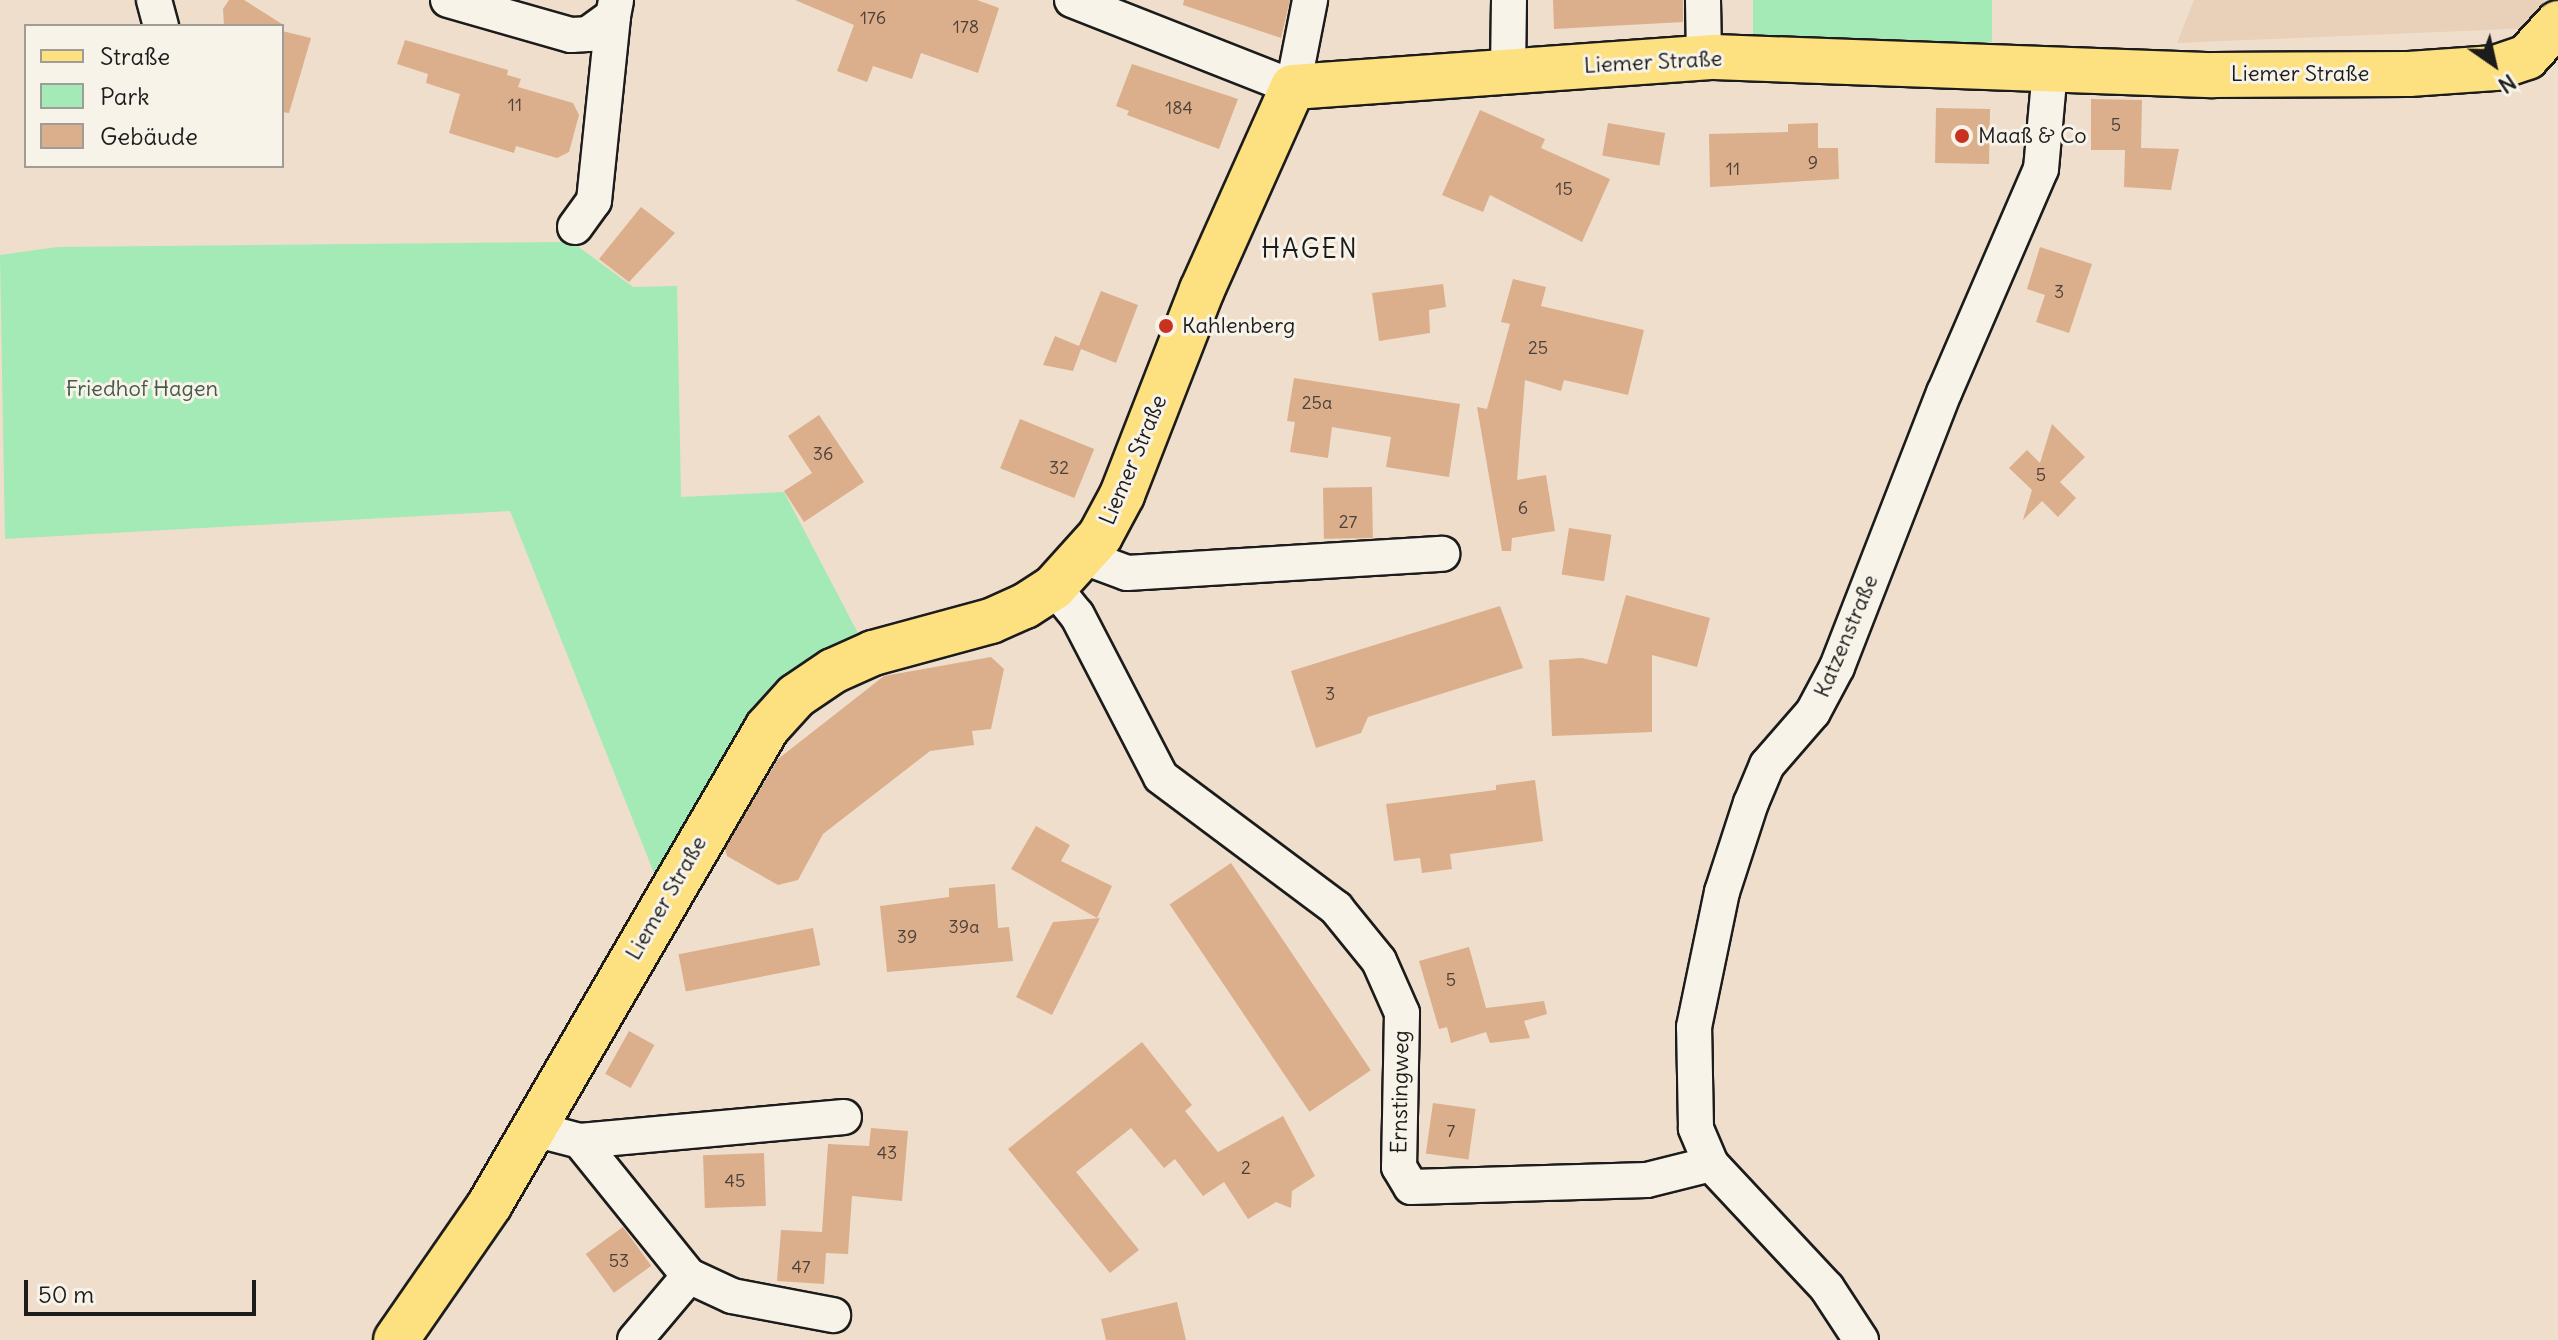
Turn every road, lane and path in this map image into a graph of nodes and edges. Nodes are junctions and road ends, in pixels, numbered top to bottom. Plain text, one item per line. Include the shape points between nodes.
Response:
1 (154, 0) edge
2 (448, 0) edge
3 (1072, 0) edge
4 (1310, 0) edge
5 (1509, 0) edge
6 (1703, 0) edge
7 (614, 8) edge
8 (2558, 23) edge
9 (160, 24) edge
10 (1704, 58) junction
11 (2542, 61) edge
12 (2050, 70) junction
13 (1508, 72) junction
14 (1293, 87) junction
15 (575, 227) dead end
16 (1442, 554) dead end
17 (1069, 572) junction
18 (844, 1117) dead end
19 (534, 1129) junction
20 (580, 1141) junction
21 (1711, 1164) junction
22 (689, 1276) junction
23 (833, 1315) dead end
24 (396, 1340) edge
25 (635, 1340) edge
26 (1861, 1340) edge

1 - 9 street
2 - 7 street via 571,35 588,34
3 - 14 street
4 - 14 street
5 - 13 street
6 - 10 street
7 - 15 street via 594,201
8 - 11 main road
10 - 12 main road, Liemer Straße
10 - 13 main road, Liemer Straße
11 - 12 main road, Liemer Straße via 2409,74 2214,61
12 - 21 street, Katzenstraße via 2041,169 1944,393 1837,667 1813,712 1767,765 1722,892 1694,1027 1696,1128
13 - 14 main road, Liemer Straße
14 - 17 main road, Liemer Straße via 1202,290 1122,495
16 - 17 street
17 - 19 main road, Liemer Straße via 991,621 873,653 796,696 742,763
17 - 21 street, Ernstingweg via 1077,615 1161,777 1336,908 1379,961 1402,1013 1399,1167 1411,1187 1647,1180
18 - 20 street
19 - 20 street
19 - 24 main road, Liemer Straße via 490,1204
20 - 22 street
21 - 26 street, Katzenstraße via 1827,1288
22 - 23 street via 732,1296
22 - 25 street

